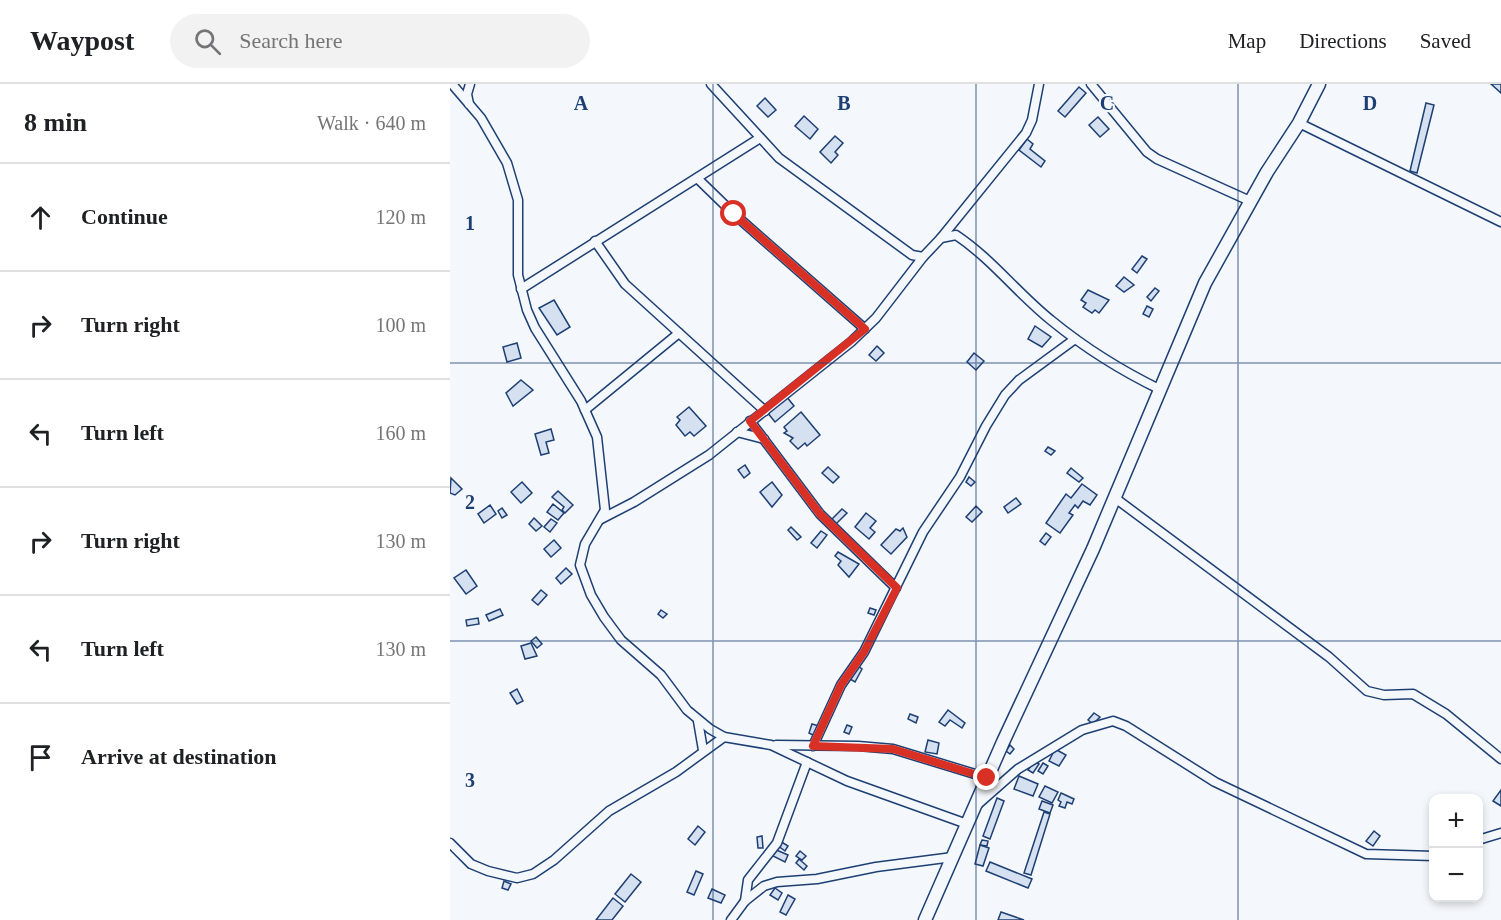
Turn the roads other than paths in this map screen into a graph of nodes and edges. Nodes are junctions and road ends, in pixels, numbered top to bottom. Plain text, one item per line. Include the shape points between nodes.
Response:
1 (452, 84) edge
2 (470, 84) edge
3 (711, 84) edge
4 (1040, 84) edge
5 (1091, 84) edge
6 (1319, 84) edge
7 (469, 104) junction
8 (1299, 123) junction
9 (760, 138) junction
10 (697, 178) junction
11 (1250, 201) junction
12 (1501, 222) edge
13 (941, 238) junction
14 (595, 241) junction
15 (923, 257) junction
16 (520, 290) junction
17 (865, 329) junction
18 (679, 333) junction
19 (1075, 339) junction
20 (1161, 390) junction
21 (585, 410) junction
22 (765, 411) junction
23 (750, 421) junction
24 (736, 432) junction
25 (764, 439) junction
26 (1115, 498) junction
27 (600, 519) junction
28 (897, 588) junction
29 (698, 721) junction
30 (724, 737) junction
31 (771, 745) junction
32 (813, 746) junction
33 (703, 750) junction
34 (1501, 759) edge
35 (807, 762) junction
36 (987, 778) junction
37 (975, 808) junction
38 (967, 824) junction
39 (1501, 833) edge
40 (1483, 839) edge
41 (450, 843) edge
42 (953, 856) junction
43 (1429, 856) edge
44 (745, 901) junction
45 (736, 918) edge
46 (925, 920) edge

1 - 7 street
2 - 7 street
3 - 9 street
4 - 13 street via 1026,133
5 - 11 street via 1146,152
6 - 8 street
7 - 16 street via 493,135 514,181
8 - 11 street
8 - 12 street
9 - 10 street
9 - 15 street via 779,158 885,236 912,255
10 - 14 street
10 - 17 street
11 - 20 street via 1205,283
13 - 15 street
13 - 19 street via 956,235
14 - 16 street
14 - 18 street via 625,284
15 - 17 street
16 - 21 street via 535,328
17 - 22 street
18 - 21 street
18 - 22 street
19 - 20 street
19 - 28 street via 1018,380 1005,395 960,477 923,532
20 - 26 street
21 - 27 street via 597,437 602,469 606,500
22 - 23 street
23 - 24 street
23 - 25 street
24 - 25 street
24 - 27 street via 670,480
25 - 28 street via 820,514
26 - 34 street via 1321,651 1367,691 1378,695 1413,694 1446,714
26 - 36 street
27 - 29 street via 580,558 591,595 621,640 662,675
28 - 32 street via 864,652 841,685
29 - 30 street
29 - 33 street
30 - 31 street
30 - 33 street
31 - 32 street
31 - 35 street
32 - 36 street via 893,749
33 - 41 street via 676,772 609,811 533,874 517,878 479,868
35 - 38 street via 847,781
35 - 44 street via 782,833 751,874
36 - 37 street
37 - 38 street
37 - 43 street via 1029,762 1083,729 1113,721 1215,782 1366,854
38 - 42 street
39 - 40 street
42 - 44 street via 777,882 764,886
42 - 46 street
44 - 45 street

